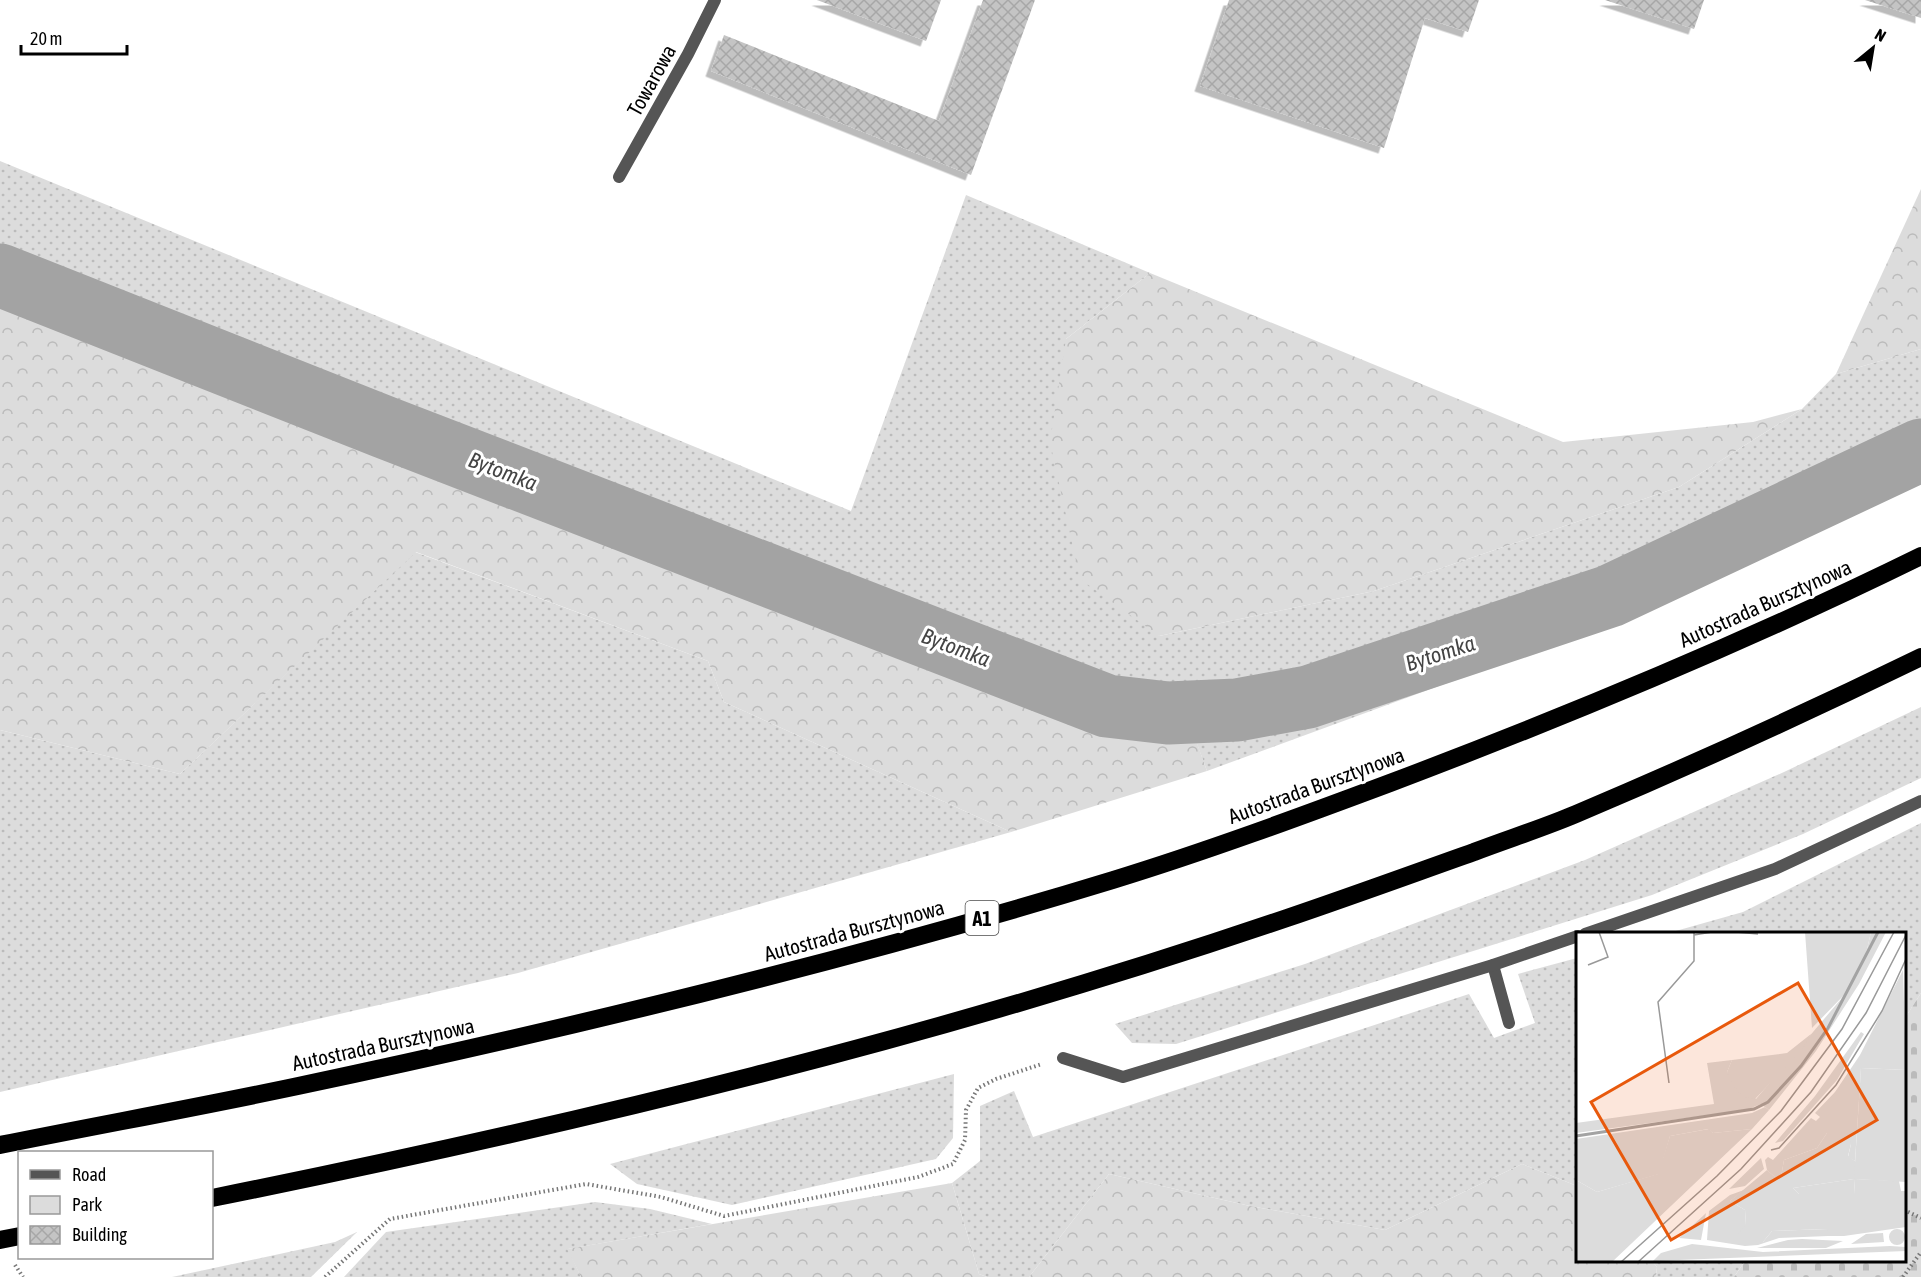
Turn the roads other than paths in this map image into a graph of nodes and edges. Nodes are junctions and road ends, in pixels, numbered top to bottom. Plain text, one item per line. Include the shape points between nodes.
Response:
1 (715, 0) edge
2 (620, 177) dead end
3 (1921, 556) edge
4 (1921, 657) edge
5 (1921, 801) edge
6 (1588, 932) edge
7 (1576, 937) edge
8 (1493, 965) junction
9 (1509, 1023) dead end
10 (1063, 1058) road end
11 (0, 1145) edge
12 (213, 1198) edge
13 (18, 1236) edge
14 (0, 1240) edge

1 - 2 street, Towarowa
3 - 11 highway, Autostrada Bursztynowa / A1 via 1814,608 1512,737 1286,822 1115,879 934,932 582,1023 298,1086
4 - 12 highway via 1572,816 1166,960 959,1021 753,1075 363,1167
5 - 6 street via 1775,869
7 - 8 street
8 - 9 street
8 - 10 street via 1123,1077
13 - 14 highway

